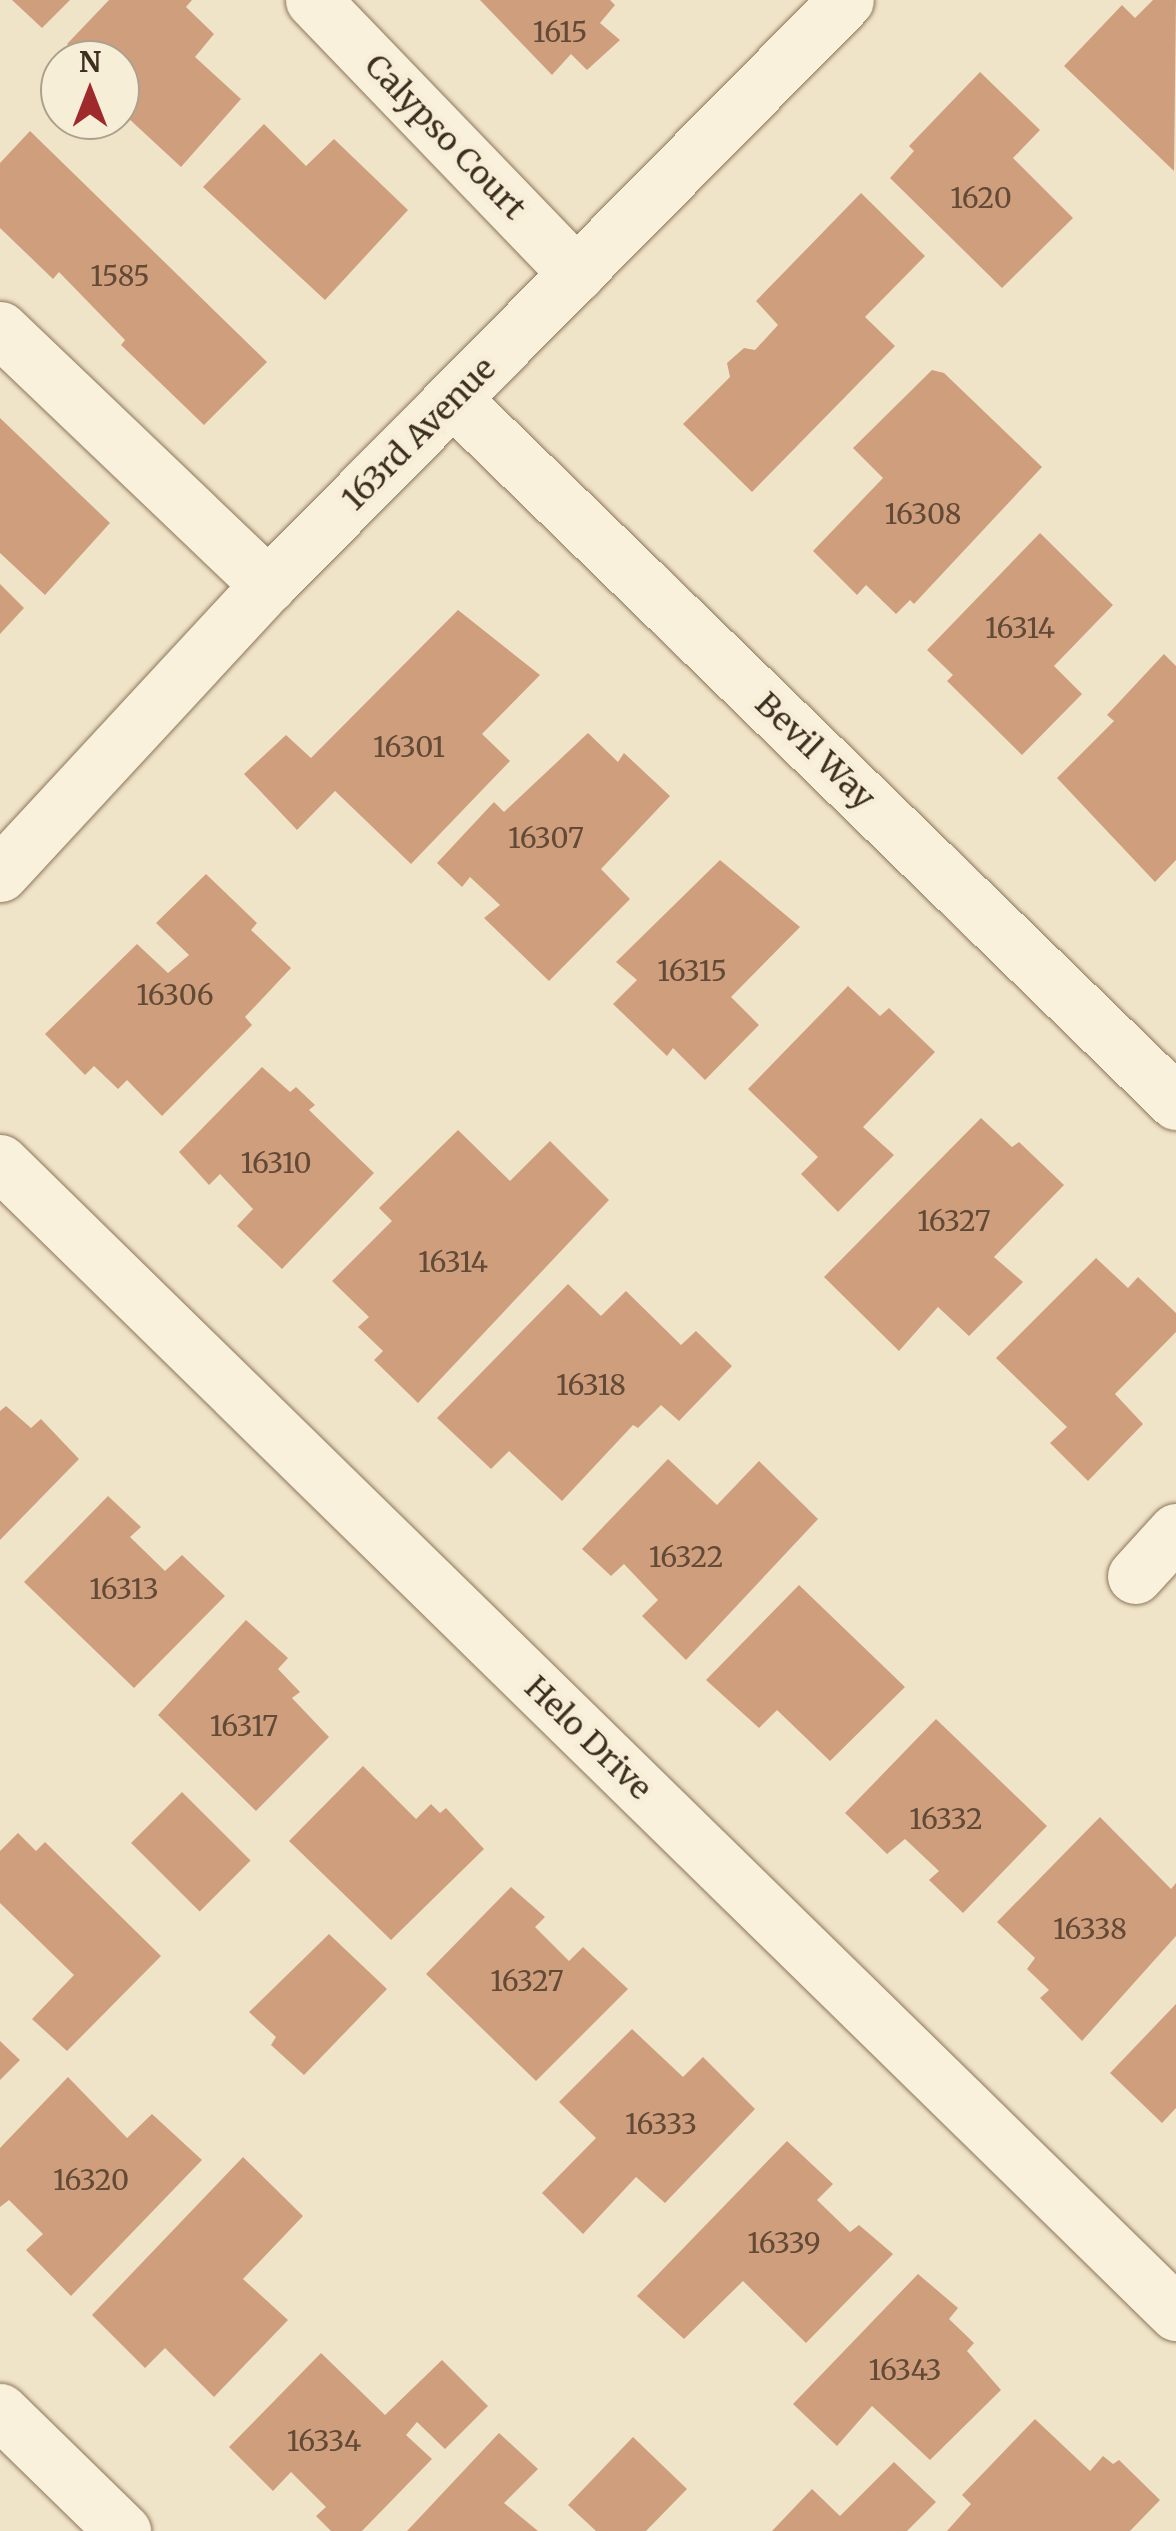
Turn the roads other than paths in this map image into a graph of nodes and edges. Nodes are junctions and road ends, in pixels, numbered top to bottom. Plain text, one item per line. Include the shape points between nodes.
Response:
1 (313, 0) edge
2 (846, 0) edge
3 (576, 274) junction
4 (0, 330) edge
5 (454, 400) junction
6 (268, 584) junction
7 (0, 874) edge
8 (1176, 1102) edge
9 (0, 1162) edge
10 (1176, 1531) edge
11 (1135, 1576) dead end
12 (1176, 2313) edge
13 (0, 2411) edge
14 (123, 2531) edge

1 - 3 street, Calypso Court
2 - 3 street, 163rd Avenue
3 - 5 street, 163rd Avenue
4 - 6 street
5 - 6 street, 163rd Avenue
5 - 8 street, Bevil Way
6 - 7 street, 163rd Avenue
9 - 12 street, Helo Drive
10 - 11 street
13 - 14 street

